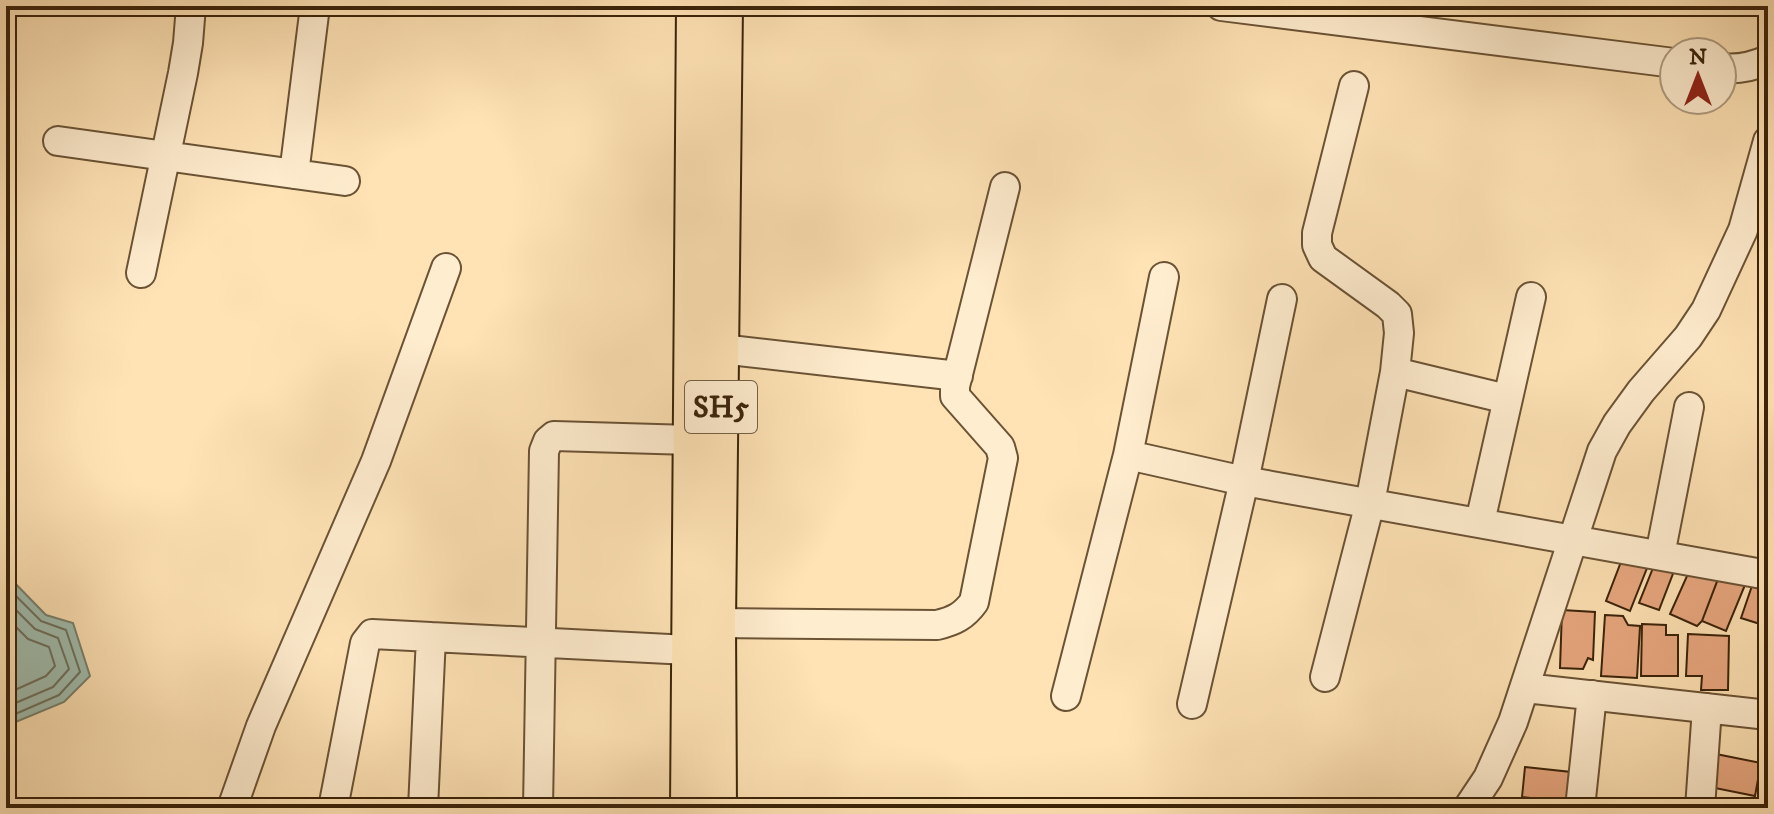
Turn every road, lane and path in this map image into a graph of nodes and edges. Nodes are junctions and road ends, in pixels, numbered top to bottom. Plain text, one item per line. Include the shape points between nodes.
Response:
1 (191, 6) edge
2 (315, 6) edge
3 (694, 6) edge
4 (725, 6) edge
5 (1226, 6) edge
6 (1768, 60) edge
7 (1658, 61) edge
8 (1738, 68) edge
9 (1354, 86) dead end
10 (58, 141) dead end
11 (1768, 141) edge
12 (165, 156) junction
13 (294, 174) junction
14 (345, 181) dead end
15 (1005, 187) dead end
16 (446, 268) dead end
17 (141, 273) dead end
18 (1164, 277) dead end
19 (1531, 297) dead end
20 (1282, 299) dead end
21 (721, 349) junction
22 (1395, 372) junction
23 (958, 376) junction
24 (1507, 399) junction
25 (1689, 407) dead end
26 (691, 440) junction
27 (1128, 455) junction
28 (1244, 481) junction
29 (1370, 503) junction
30 (1480, 522) junction
31 (1574, 539) junction
32 (1660, 555) junction
33 (1768, 575) edge
34 (718, 623) junction
35 (431, 637) junction
36 (542, 642) junction
37 (689, 650) junction
38 (1325, 677) dead end
39 (1525, 688) junction
40 (1592, 695) junction
41 (1066, 696) dead end
42 (1192, 704) dead end
43 (1707, 708) junction
44 (1768, 715) edge
45 (232, 808) edge
46 (333, 808) edge
47 (423, 808) edge
48 (538, 808) edge
49 (688, 808) edge
50 (719, 808) edge
51 (1468, 808) edge
52 (1580, 808) edge
53 (1700, 808) edge

1 - 12 street
2 - 13 street
3 - 26 main road, SH5
4 - 21 main road, SH5
5 - 7 street
6 - 8 street
9 - 22 street via 1317,245 1323,258 1397,314
10 - 12 street
11 - 31 street via 1743,230 1706,310 1617,424 1602,451
12 - 13 street
12 - 17 street
13 - 14 street
15 - 23 street
16 - 45 street via 376,461 261,726
18 - 27 street
19 - 24 street
20 - 28 street
21 - 23 street
21 - 34 main road, SH5
22 - 24 street
22 - 29 street
23 - 34 street via 955,396 1000,447 1003,458 974,602 965,614 937,625
24 - 30 street
25 - 32 street
26 - 36 street via 561,435 548,441
26 - 37 main road, SH5
27 - 28 street
27 - 41 street
28 - 29 street
28 - 42 street
29 - 30 street
29 - 38 street
30 - 31 street
31 - 32 street
31 - 39 street
32 - 33 street
34 - 50 main road, SH5
35 - 36 street
35 - 46 street via 372,634 365,643
35 - 47 street
36 - 37 street
36 - 48 street
37 - 49 main road, SH5
39 - 40 street
39 - 51 street via 1488,778
40 - 43 street
40 - 52 street
43 - 44 street
43 - 53 street

